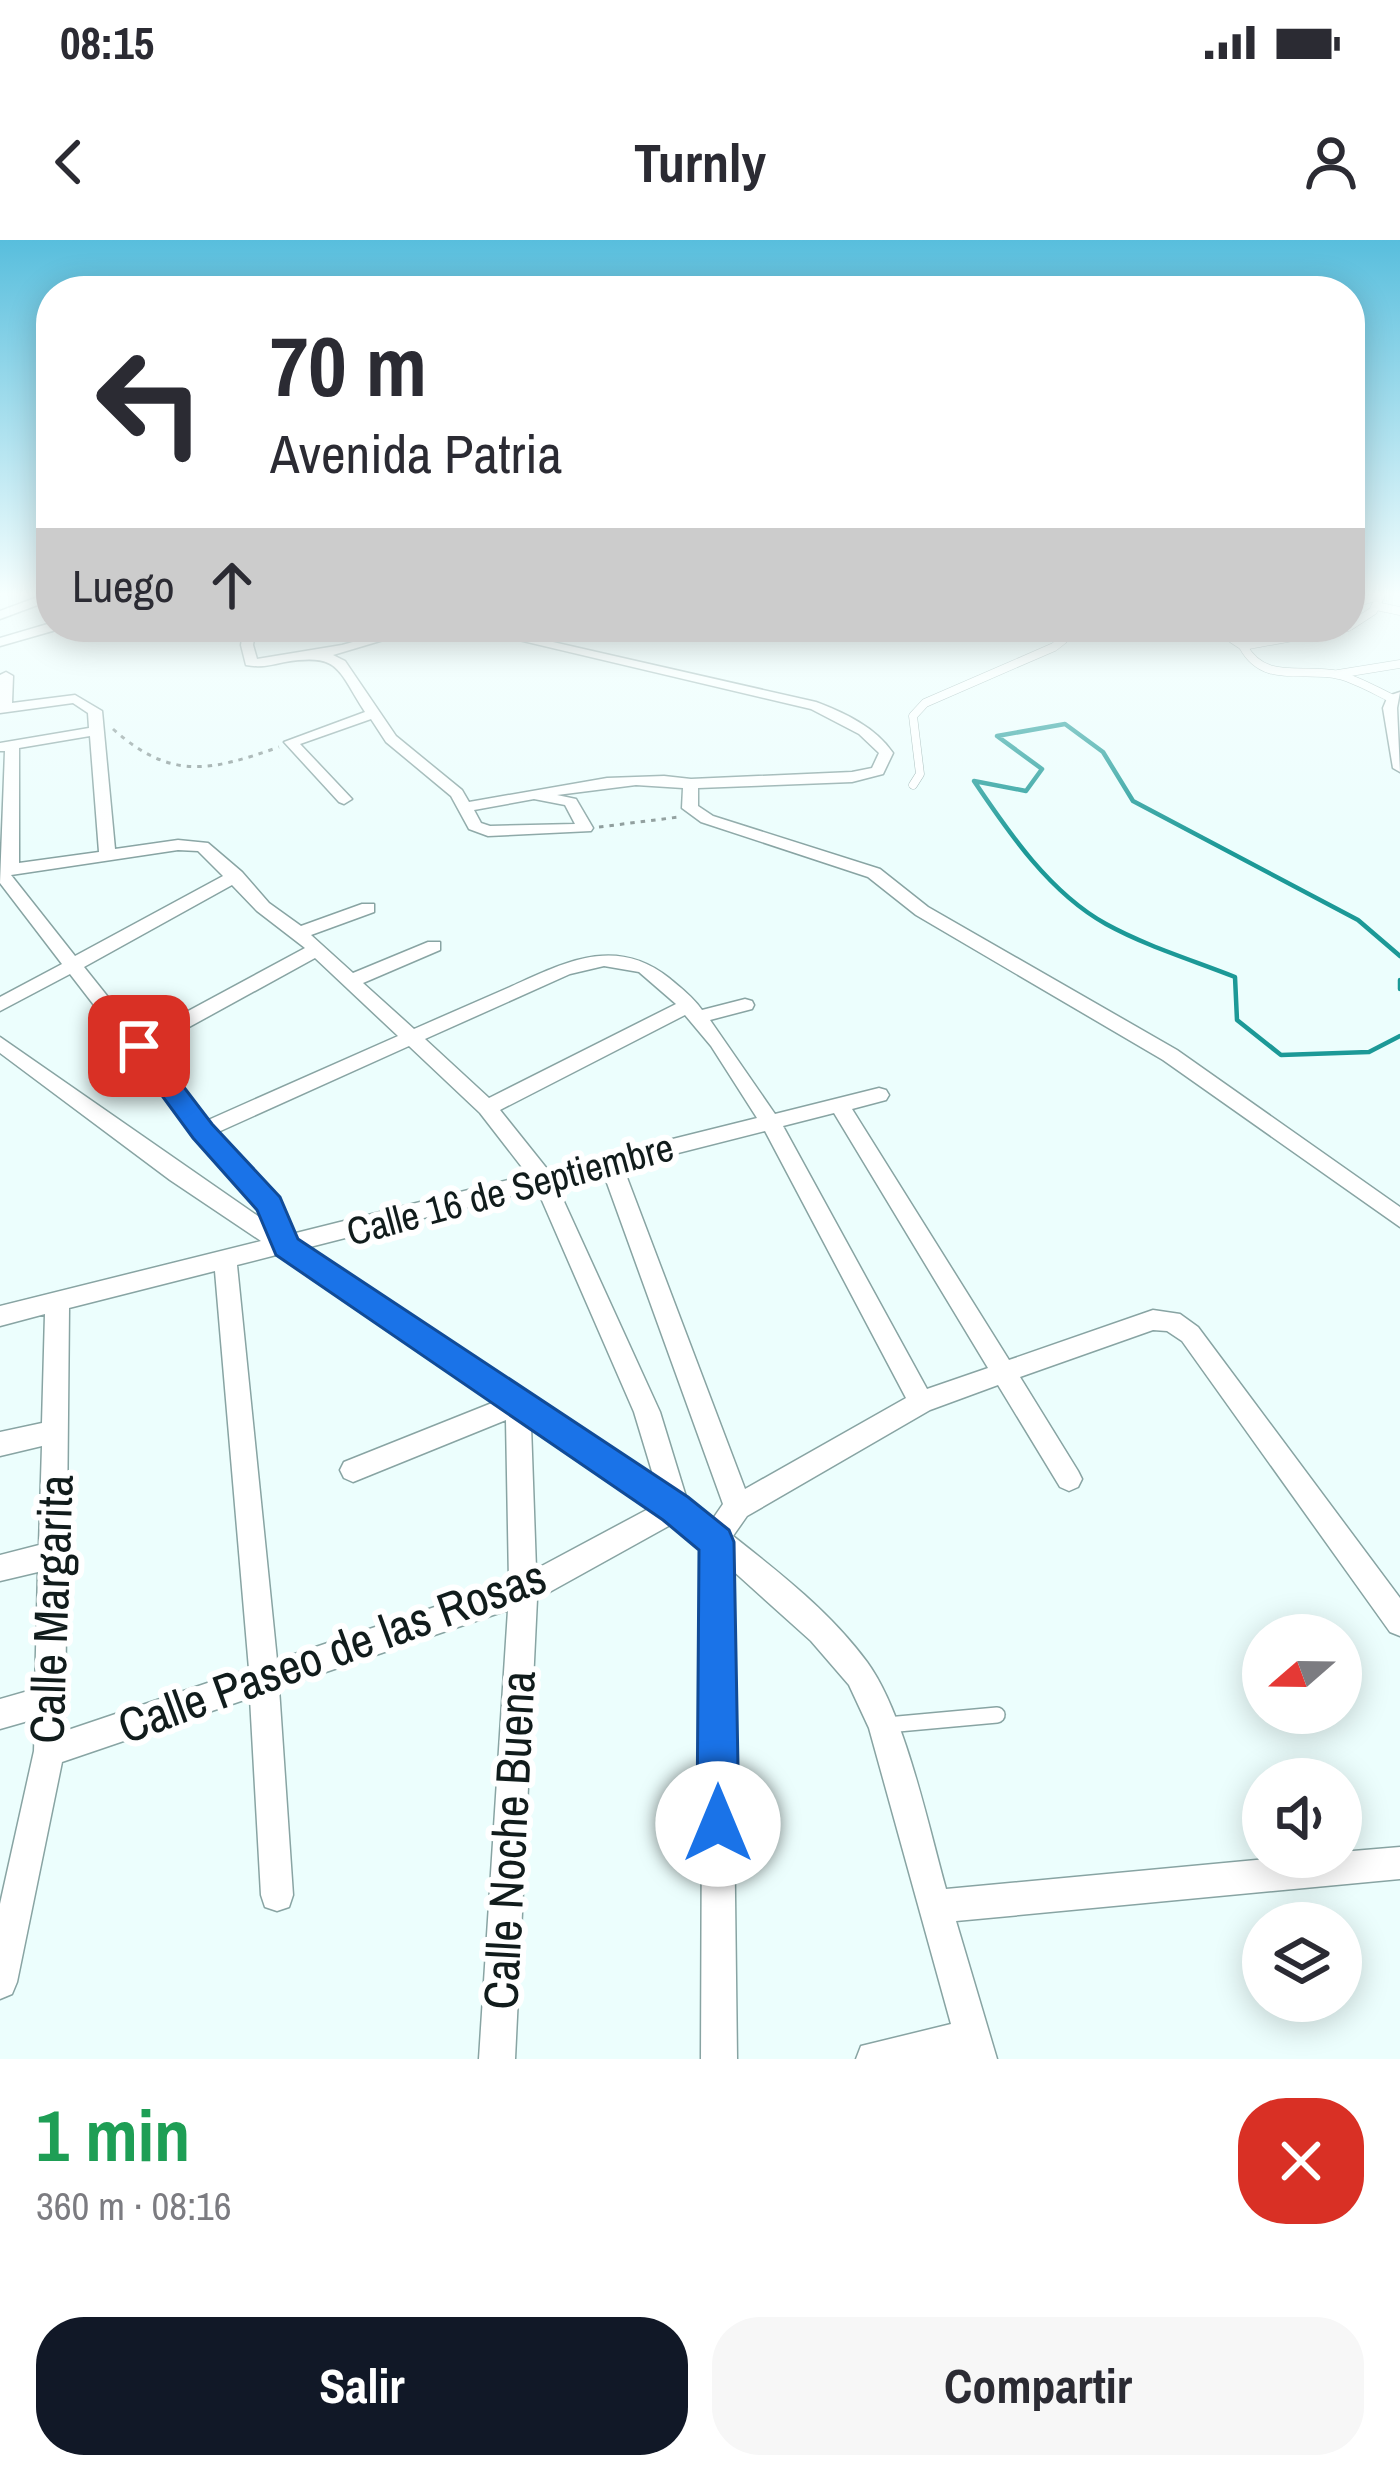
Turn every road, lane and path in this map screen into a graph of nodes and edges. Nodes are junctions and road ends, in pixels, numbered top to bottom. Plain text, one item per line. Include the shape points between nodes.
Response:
1 (356, 680) edge
2 (702, 680) edge
3 (978, 680) edge
4 (1350, 680) edge
5 (1396, 697) edge
6 (2, 709) edge
7 (95, 711) junction
8 (375, 713) junction
9 (97, 731) junction
10 (291, 742) junction
11 (6, 746) edge
12 (1400, 768) edge
13 (692, 784) junction
14 (913, 785) dead end
15 (540, 796) junction
16 (344, 799) dead end
17 (466, 807) junction
18 (695, 814) junction
19 (585, 828) junction
20 (106, 856) junction
21 (4, 871) edge
22 (236, 876) junction
23 (368, 908) dead end
24 (299, 933) junction
25 (434, 946) dead end
26 (316, 950) junction
27 (74, 965) junction
28 (351, 981) junction
29 (745, 1004) dead end
30 (0, 1005) edge
31 (694, 1011) junction
32 (410, 1039) junction
33 (0, 1043) edge
34 (139, 1046) junction
35 (879, 1094) dead end
36 (839, 1104) junction
37 (487, 1108) junction
38 (769, 1120) junction
39 (202, 1131) junction
40 (611, 1164) junction
41 (544, 1181) junction
42 (1400, 1218) edge
43 (286, 1246) junction
44 (226, 1259) junction
45 (56, 1303) junction
46 (3, 1309) edge
47 (1001, 1371) junction
48 (921, 1402) junction
49 (518, 1404) junction
50 (57, 1431) junction
51 (0, 1444) edge
52 (353, 1470) dead end
53 (1069, 1479) dead end
54 (738, 1507) junction
55 (676, 1508) junction
56 (717, 1542) junction
57 (50, 1556) junction
58 (0, 1568) edge
59 (523, 1591) junction
60 (1400, 1622) edge
61 (264, 1678) junction
62 (47, 1700) junction
63 (0, 1714) edge
64 (997, 1715) dead end
65 (884, 1725) junction
66 (49, 1751) junction
67 (1400, 1862) edge
68 (277, 1895) dead end
69 (938, 1906) junction
70 (4, 1936) edge
71 (0, 1982) edge
72 (975, 2048) edge
73 (496, 2059) edge
74 (718, 2059) edge
75 (874, 2059) edge

1 - 8 street
2 - 13 street via 816,706 886,753 878,771 852,777
3 - 14 lane via 913,716 920,774
4 - 5 lane
5 - 12 street via 1390,708
6 - 7 street via 65,699
7 - 9 street
7 - 10 path via 137,754 166,767 235,763
8 - 10 street
8 - 17 street via 391,739
9 - 11 street
9 - 20 street
10 - 16 street
11 - 21 street
13 - 15 street via 666,779
13 - 18 street
15 - 17 street
15 - 19 street via 571,802
17 - 19 street via 475,826 488,830
18 - 19 path
18 - 42 street via 874,873 922,911 1170,1055
20 - 21 street
20 - 22 street via 194,844
21 - 27 street
22 - 24 street
22 - 27 street
23 - 24 street
24 - 26 street
25 - 28 street
26 - 28 street
26 - 34 street
27 - 30 street
27 - 34 street
28 - 32 street
29 - 31 street
31 - 32 street via 661,979 624,961 583,964
31 - 37 street
31 - 38 street
32 - 37 street
32 - 39 street
33 - 43 street
34 - 39 street
35 - 36 street, Calle 16 de Septiembre
36 - 38 street, Calle 16 de Septiembre
36 - 47 street
37 - 41 street
38 - 40 street, Calle 16 de Septiembre
38 - 48 street
39 - 43 street via 270,1205
40 - 41 street, Calle 16 de Septiembre
40 - 54 street
41 - 43 street, Calle 16 de Septiembre
41 - 55 street via 647,1412
43 - 44 street, Calle 16 de Septiembre
43 - 49 street
44 - 45 street, Calle 16 de Septiembre
44 - 61 street
45 - 46 street, Calle 16 de Septiembre
45 - 50 street, Calle Margarita
47 - 48 street
47 - 53 street
47 - 60 street via 1153,1320 1172,1321 1190,1334
48 - 54 street
49 - 52 street
49 - 55 street
49 - 59 street, Calle Noche Buena
50 - 51 street
50 - 57 street, Calle Margarita
54 - 56 street
55 - 56 street
55 - 59 street, Calle Paseo de las Rosas
56 - 65 street via 820,1631 860,1675
56 - 74 street
57 - 58 street
57 - 62 street, Calle Margarita
59 - 61 street, Calle Paseo de las Rosas
59 - 73 street, Calle Noche Buena
61 - 66 street, Calle Paseo de las Rosas
61 - 68 street
62 - 63 street
62 - 66 street, Calle Margarita
64 - 65 lane
65 - 69 street
66 - 70 street, Calle Margarita
67 - 69 street
69 - 72 street
70 - 71 street, Calle Margarita
72 - 75 street

